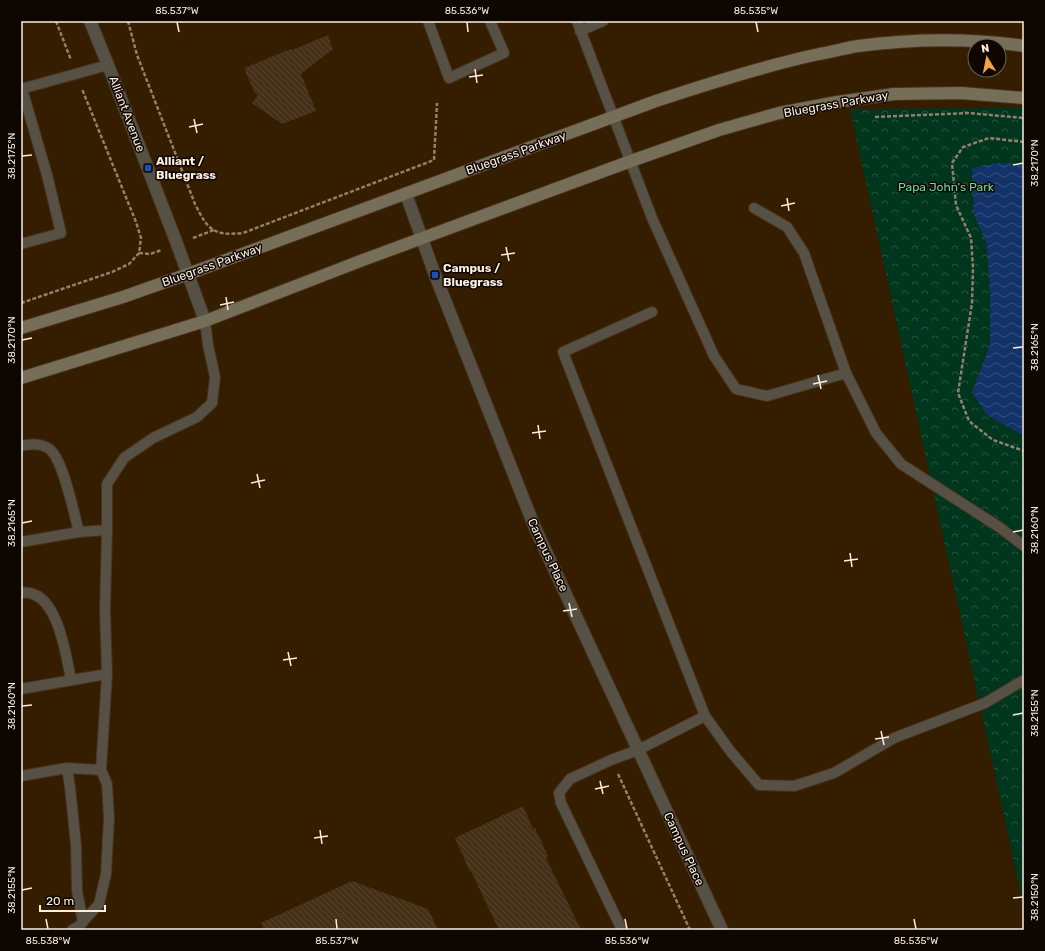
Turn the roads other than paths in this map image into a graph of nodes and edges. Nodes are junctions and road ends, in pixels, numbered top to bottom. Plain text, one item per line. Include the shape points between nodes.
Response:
1 (90, 21) edge
2 (428, 21) edge
3 (490, 21) edge
4 (577, 21) edge
5 (603, 21) edge
6 (580, 31) junction
7 (1024, 46) edge
8 (108, 65) junction
9 (21, 89) edge
10 (1024, 98) edge
11 (613, 117) junction
12 (631, 162) junction
13 (406, 194) junction
14 (754, 208) dead end
15 (421, 238) junction
16 (21, 244) edge
17 (188, 274) junction
18 (652, 312) dead end
19 (204, 321) junction
20 (21, 328) edge
21 (846, 373) junction
22 (21, 378) edge
23 (21, 446) edge
24 (107, 530) junction
25 (79, 532) junction
26 (21, 542) edge
27 (1024, 546) edge
28 (21, 593) edge
29 (108, 674) junction
30 (71, 680) junction
31 (1024, 680) edge
32 (21, 689) edge
33 (706, 716) junction
34 (638, 750) junction
35 (67, 768) junction
36 (102, 770) junction
37 (21, 776) edge
38 (83, 922) junction
39 (72, 930) edge
40 (622, 930) edge
41 (722, 930) edge

1 - 8 street, Alliant Avenue
2 - 3 lane via 449,78 504,53
4 - 6 lane
5 - 6 lane
6 - 11 lane
7 - 11 street, Bluegrass Parkway via 998,42 922,41 857,46 719,80
8 - 9 lane
8 - 17 street, Alliant Avenue
9 - 16 lane via 47,175 61,233
10 - 12 street, Bluegrass Parkway via 961,93 894,94 837,102 779,113 719,130
11 - 12 lane
11 - 13 street, Bluegrass Parkway
12 - 15 street, Bluegrass Parkway
12 - 21 lane via 652,218 714,356 736,389 767,396
13 - 15 street, Campus Place
13 - 17 street, Bluegrass Parkway
14 - 21 lane via 787,227 804,253
15 - 19 street, Bluegrass Parkway
15 - 34 street, Campus Place via 534,528
17 - 19 street, Alliant Avenue
17 - 20 street, Bluegrass Parkway
18 - 33 lane via 563,352
19 - 22 street, Bluegrass Parkway
19 - 24 lane via 215,377 212,403 198,417 152,438 124,458 107,484
21 - 27 lane via 876,433 901,464
23 - 25 lane via 36,444 49,448 58,462 67,486
24 - 25 lane
24 - 29 lane via 105,610
25 - 26 lane
28 - 30 lane via 26,592 41,598 53,612 62,637
29 - 30 lane
29 - 36 lane
30 - 32 lane
31 - 33 lane via 985,703 894,738 834,773 794,786 759,785 731,752
33 - 34 lane
34 - 40 lane via 570,778 559,793 561,803
34 - 41 street, Campus Place
35 - 36 lane
35 - 37 lane
35 - 38 lane via 76,845 77,891
36 - 38 lane via 107,784 109,818 106,874 99,904
38 - 39 lane

